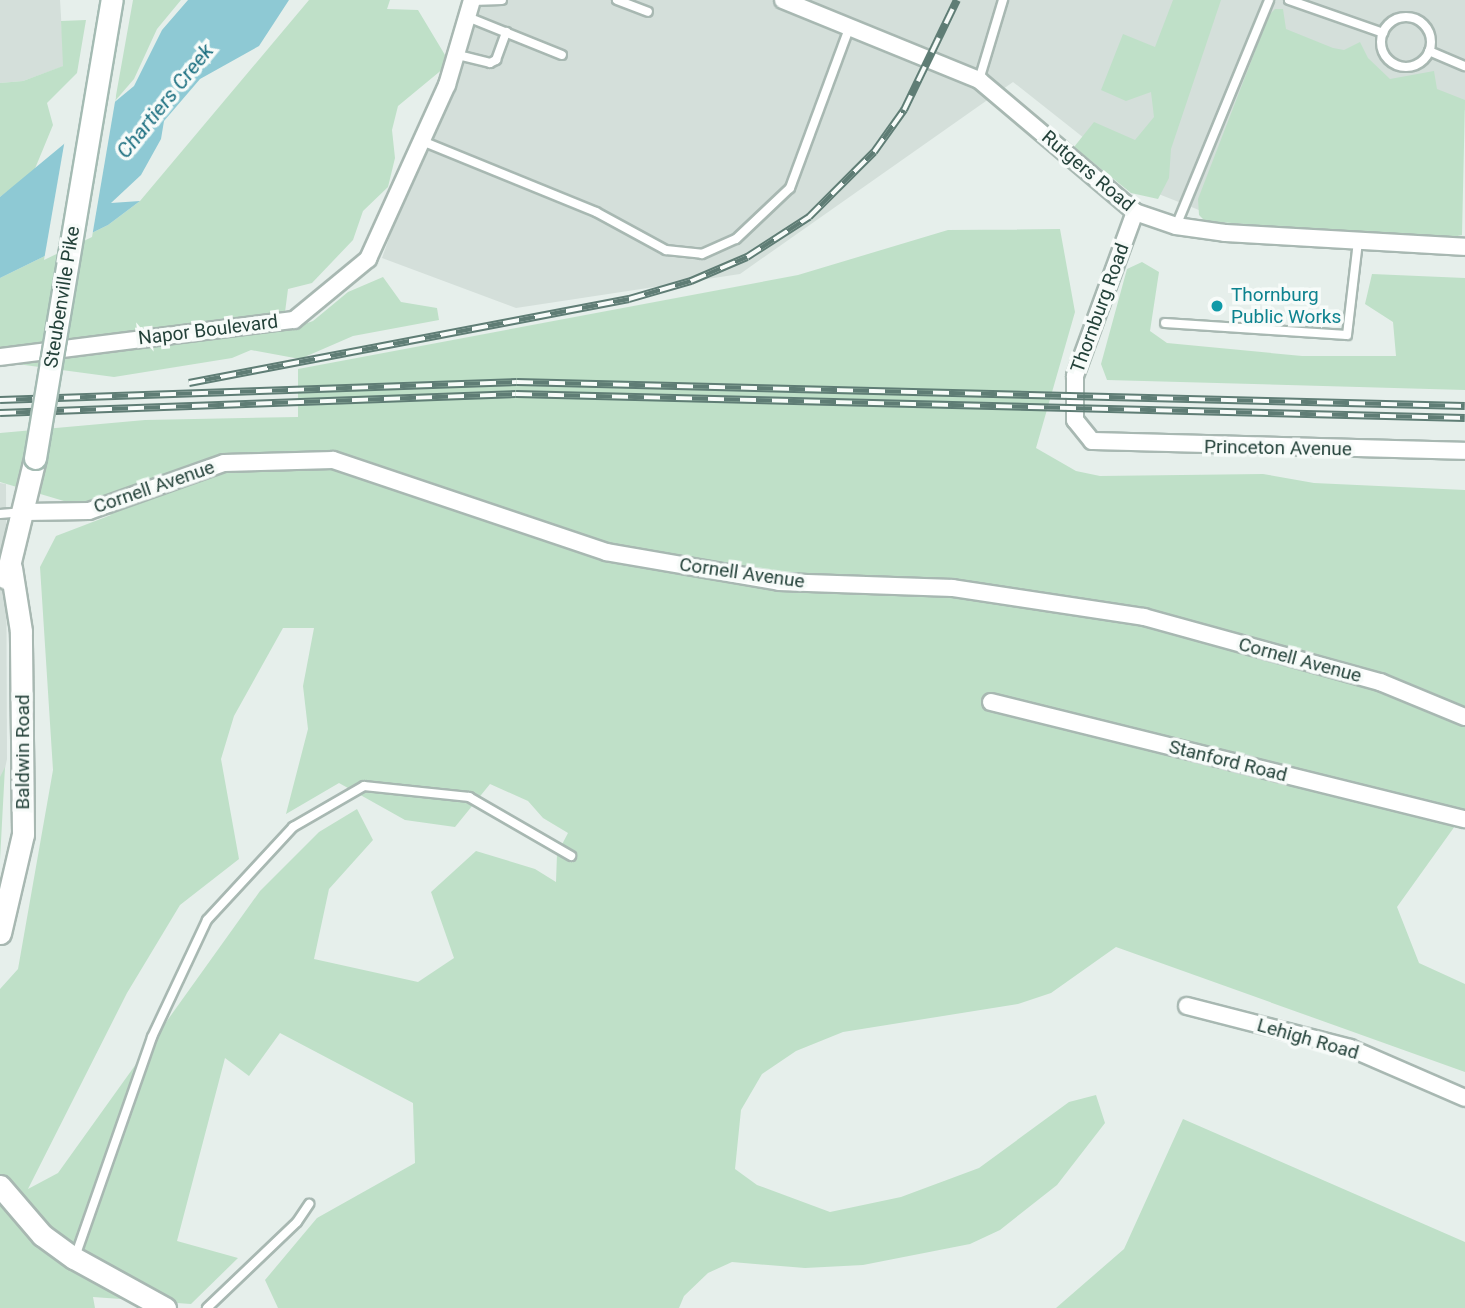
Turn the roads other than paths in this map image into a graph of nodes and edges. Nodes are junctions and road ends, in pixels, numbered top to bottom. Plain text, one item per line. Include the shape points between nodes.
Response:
1 (112, 0) edge
2 (472, 0) edge
3 (502, 0) edge
4 (617, 0) edge
5 (783, 0) edge
6 (1003, 0) edge
7 (1269, 0) edge
8 (1289, 0) edge
9 (648, 12) dead end
10 (470, 18) junction
11 (850, 26) junction
12 (506, 32) junction
13 (1383, 33) junction
14 (1429, 51) junction
15 (457, 55) junction
16 (562, 55) dead end
17 (1465, 66) edge
18 (979, 80) junction
19 (422, 141) junction
20 (1135, 212) junction
21 (1176, 226) junction
22 (1358, 241) junction
23 (1465, 247) edge
24 (1164, 323) dead end
25 (0, 357) edge
26 (1092, 441) joint
27 (1465, 451) edge
28 (25, 512) junction
29 (0, 514) edge
30 (11, 568) junction
31 (0, 590) edge
32 (991, 702) dead end
33 (1465, 717) edge
34 (1465, 819) edge
35 (571, 856) dead end
36 (0, 933) edge
37 (1187, 1006) dead end
38 (1465, 1098) edge
39 (0, 1186) edge
40 (309, 1204) dead end
41 (74, 1258) junction
42 (165, 1308) edge
43 (207, 1308) edge

1 - 28 main road, Steubenville Pike, bridge
2 - 3 lane
2 - 10 street, Napor Boulevard
4 - 9 lane
5 - 11 street, Rutgers Road
6 - 18 lane
7 - 21 lane
8 - 13 lane
10 - 12 lane
10 - 15 street, Napor Boulevard
11 - 18 street, Rutgers Road
11 - 19 lane via 790,188 736,239 702,254 666,250 596,212
12 - 15 lane via 496,60 490,63
12 - 16 lane
13 - 14 lane via 1394,20 1411,18 1425,27
13 - 14 lane via 1385,55 1396,65 1412,66
14 - 17 lane
15 - 19 street, Napor Boulevard
18 - 20 street, Rutgers Road
19 - 25 street, Napor Boulevard via 368,260 294,320
20 - 21 street, Rutgers Road
20 - 26 street, Thornburg Road via 1075,376 1075,421
21 - 22 street, Rutgers Road
22 - 23 street, Rutgers Road
22 - 24 lane via 1347,335
26 - 27 street, Princeton Avenue
28 - 29 lane
28 - 30 main road, Steubenville Pike
28 - 33 street, Cornell Avenue via 89,511 224,463 333,460 607,552 779,582 953,588 1144,617 1380,681
30 - 31 main road, Steubenville Pike
30 - 36 main road, Baldwin Road via 22,631 23,834
32 - 34 street, Stanford Road
35 - 41 lane via 469,797 364,786 293,827 207,920 152,1037
37 - 38 street, Lehigh Road via 1350,1048
39 - 41 main road via 42,1235
40 - 43 lane via 297,1222
41 - 42 main road

